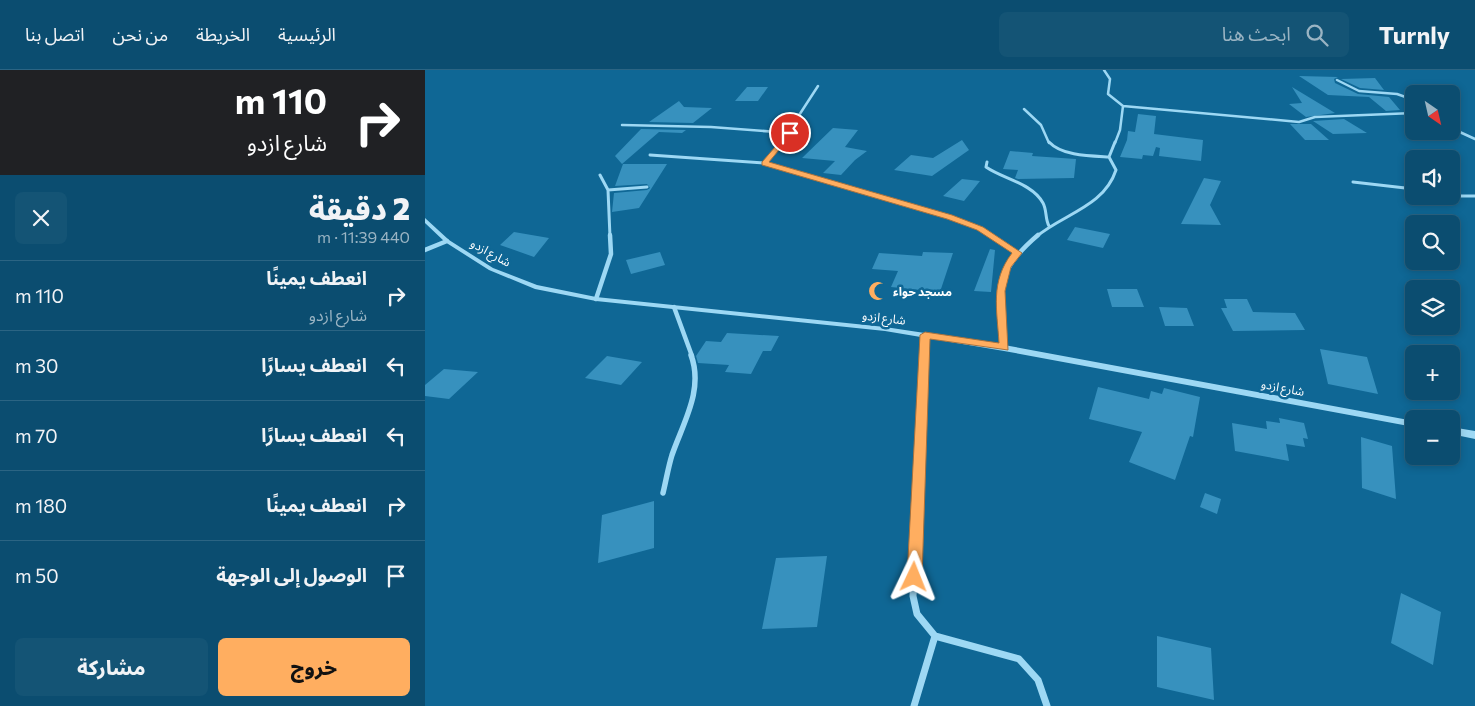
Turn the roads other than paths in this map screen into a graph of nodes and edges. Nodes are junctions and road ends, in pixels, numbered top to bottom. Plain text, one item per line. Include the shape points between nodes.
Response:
1 (1104, 70) edge
2 (1337, 80) dead end
3 (818, 86) dead end
4 (1405, 97) edge
5 (1123, 106) junction
6 (1024, 109) dead end
7 (1405, 114) edge
8 (622, 125) dead end
9 (1460, 132) edge
10 (790, 133) junction
11 (1475, 139) edge
12 (650, 154) dead end
13 (1109, 157) junction
14 (987, 162) dead end
15 (765, 163) junction
16 (600, 175) dead end
17 (1353, 182) dead end
18 (647, 187) dead end
19 (1405, 188) edge
20 (608, 190) junction
21 (1460, 196) edge
22 (1475, 196) edge
23 (425, 220) edge
24 (1049, 226) junction
25 (447, 241) junction
26 (425, 250) edge
27 (1017, 253) junction
28 (596, 299) junction
29 (674, 307) junction
30 (925, 335) junction
31 (1004, 348) junction
32 (1405, 422) edge
33 (1460, 432) edge
34 (1475, 434) edge
35 (663, 493) dead end
36 (935, 636) junction
37 (914, 706) edge
38 (1047, 706) edge

1 - 5 street via 1110,79 1108,94
2 - 4 street via 1359,91
3 - 10 street
5 - 7 street via 1299,122 1315,117
5 - 13 street via 1120,130
6 - 13 street via 1041,125 1049,143 1055,148 1081,155
8 - 10 street
9 - 11 street
10 - 15 street
12 - 15 street
13 - 24 street via 1116,170 1100,196 1083,210
14 - 24 street via 986,167 993,174 1039,197
15 - 27 street via 949,217 980,229
16 - 20 street
17 - 19 street
18 - 20 street
20 - 28 street via 611,254
21 - 22 street
23 - 25 street, شارع ازدو
24 - 27 street
25 - 26 street
25 - 28 street, شارع ازدو via 491,269 535,287
27 - 31 street via 1007,267 1000,291
28 - 29 street, شارع ازدو
29 - 30 street, شارع ازدو
29 - 35 street via 693,360 695,387
30 - 31 street, شارع ازدو
30 - 36 street via 913,596 917,614
31 - 32 street, شارع ازدو
33 - 34 street
36 - 37 street
36 - 38 street via 1019,659 1038,680

